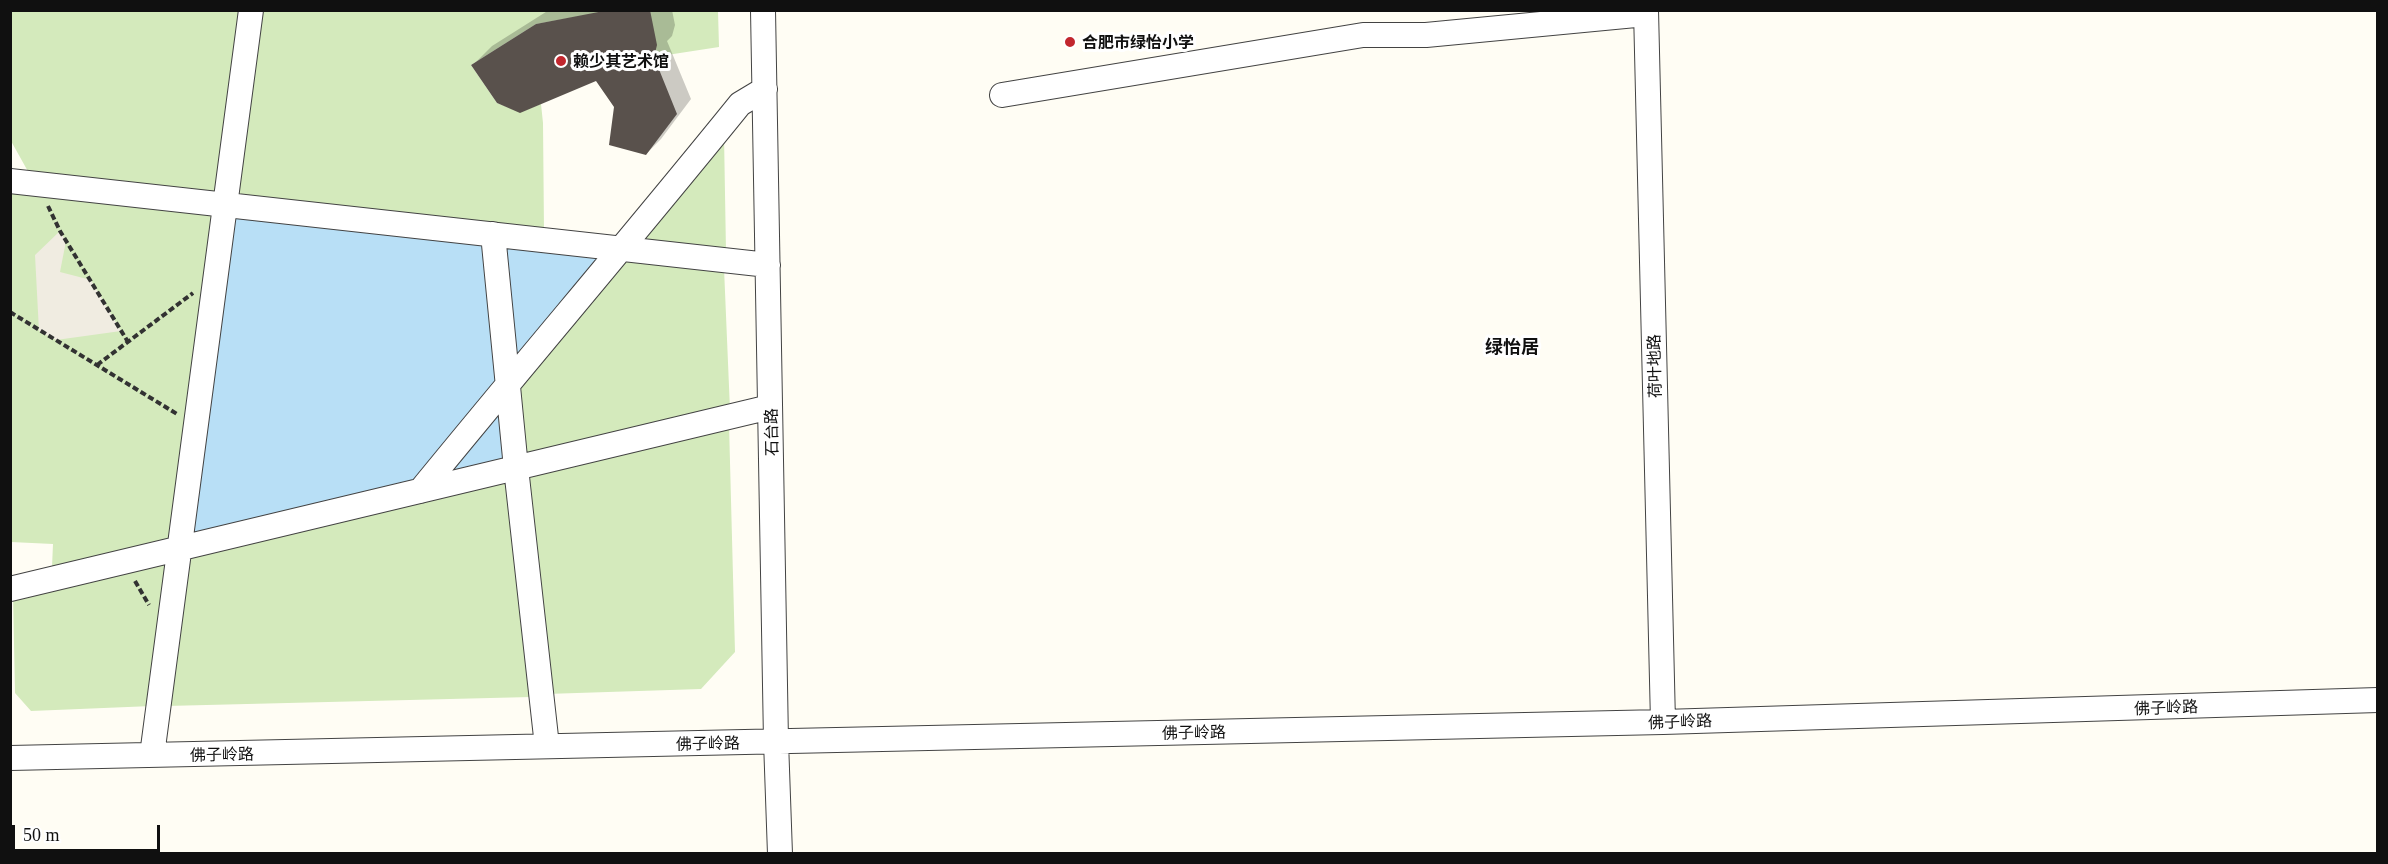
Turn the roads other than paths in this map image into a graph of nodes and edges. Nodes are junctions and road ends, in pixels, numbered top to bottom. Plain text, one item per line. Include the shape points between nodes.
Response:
1 (251, 10) edge
2 (764, 10) edge
3 (1646, 12) edge
4 (765, 89) junction
5 (1002, 94) dead end
6 (10, 181) edge
7 (226, 205) junction
8 (493, 234) junction
9 (623, 249) junction
10 (768, 265) junction
11 (508, 384) junction
12 (770, 407) junction
13 (516, 468) junction
14 (420, 491) junction
15 (180, 548) junction
16 (10, 589) edge
17 (2378, 700) edge
18 (1663, 722) junction
19 (776, 741) junction
20 (547, 746) junction
21 (152, 755) junction
22 (10, 758) edge
23 (780, 854) edge

1 - 7 street
2 - 4 street, 石台路
3 - 5 street via 1426,35 1363,35
3 - 18 street, 荷叶地路
4 - 9 street via 740,104
4 - 10 street, 石台路
6 - 7 street
7 - 8 street
7 - 15 street
8 - 9 street
8 - 11 street
9 - 10 street
9 - 11 street
10 - 12 street, 石台路
11 - 13 street
11 - 14 street
12 - 13 street
12 - 19 street, 石台路
13 - 14 street
13 - 20 street
14 - 15 street
15 - 16 street
15 - 21 street
17 - 18 street, 佛子岭路
18 - 19 street, 佛子岭路
19 - 20 street, 佛子岭路
19 - 23 street, 石台路
20 - 21 street, 佛子岭路
21 - 22 street, 佛子岭路

